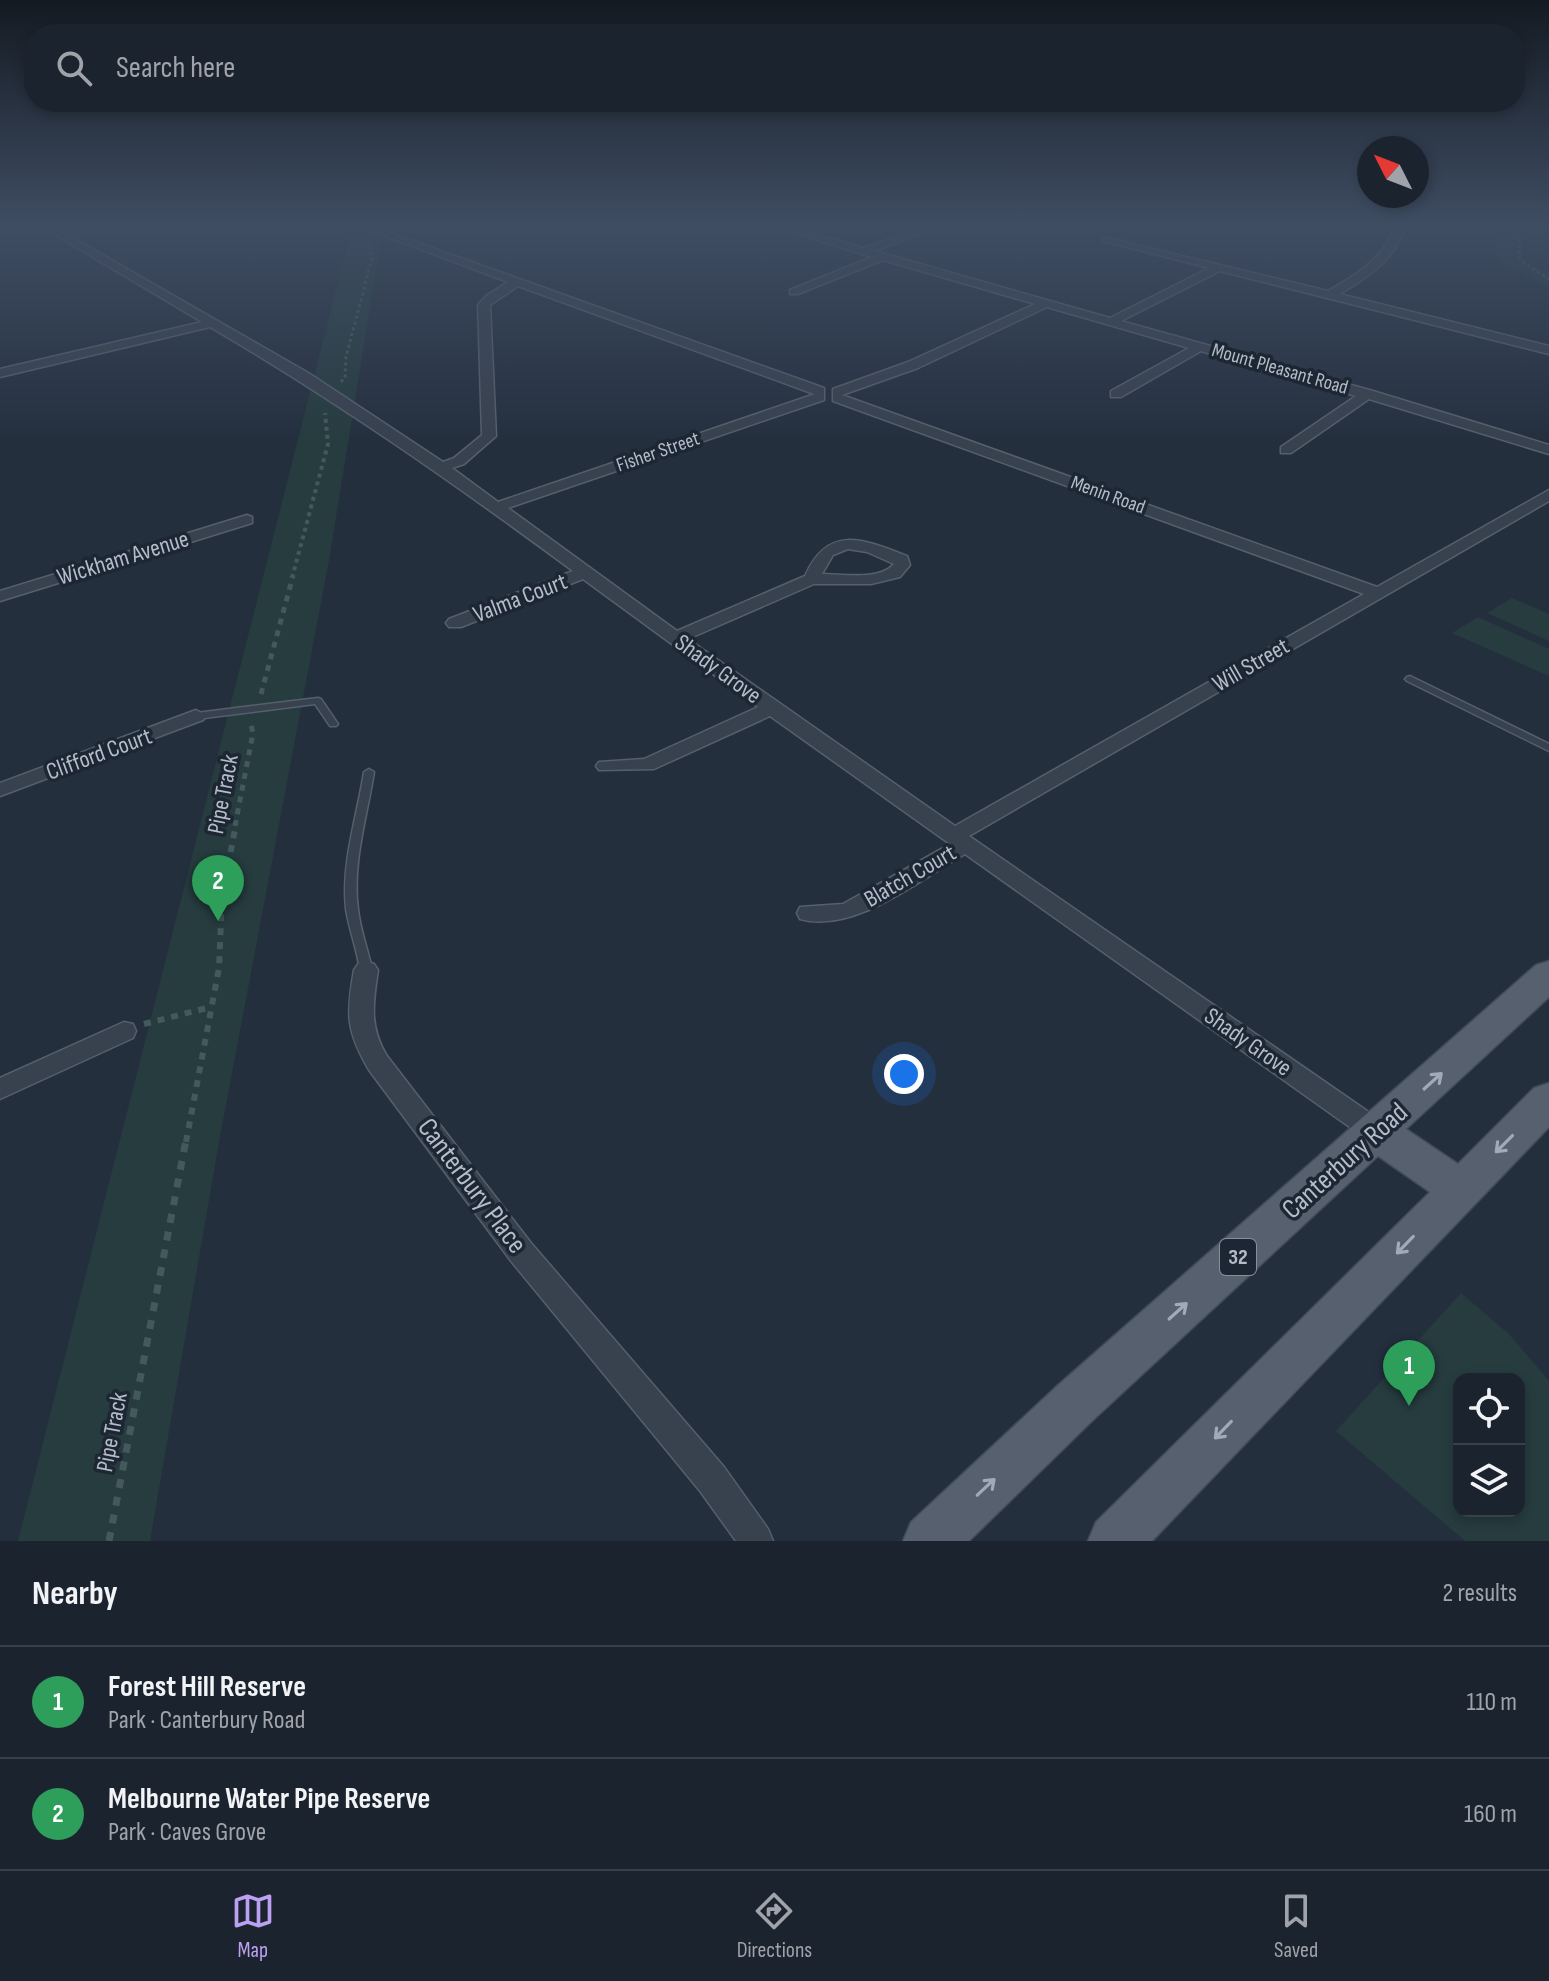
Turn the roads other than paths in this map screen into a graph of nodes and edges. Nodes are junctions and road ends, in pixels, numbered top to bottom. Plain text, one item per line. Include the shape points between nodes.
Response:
1 (171, 299) edge
2 (489, 299) edge
3 (563, 299) edge
4 (1032, 299) edge
5 (1156, 299) edge
6 (1346, 299) edge
7 (1046, 303) junction
8 (1112, 321) junction
9 (212, 323) junction
10 (1200, 347) junction
11 (1549, 350) edge
12 (0, 373) edge
13 (819, 394) junction
14 (1116, 394) dead end
15 (1368, 394) junction
16 (838, 395) junction
17 (1286, 450) dead end
18 (1549, 450) edge
19 (441, 467) junction
20 (1549, 495) edge
21 (497, 507) junction
22 (247, 520) dead end
23 (585, 572) junction
24 (812, 579) junction
25 (1378, 593) junction
26 (0, 596) edge
27 (455, 623) dead end
28 (675, 638) junction
29 (1410, 679) dead end
30 (771, 708) junction
31 (196, 716) joint
32 (333, 724) dead end
33 (1549, 748) edge
34 (606, 766) dead end
35 (369, 772) dead end
36 (0, 790) edge
37 (960, 840) junction
38 (808, 913) dead end
39 (366, 970) joint
40 (1549, 975) edge
41 (124, 1031) road end
42 (0, 1089) edge
43 (1549, 1100) edge
44 (1377, 1132) junction
45 (1460, 1189) junction
46 (756, 1541) edge
47 (930, 1541) edge
48 (1115, 1541) edge

1 - 9 street, Shady Grove
2 - 19 street via 484,305 489,436 459,461
3 - 13 street
4 - 7 street, Mount Pleasant Road
5 - 8 street
6 - 11 street
7 - 8 street, Mount Pleasant Road
7 - 16 street, Fisher Street
8 - 10 street, Mount Pleasant Road
9 - 12 street
9 - 19 street, Shady Grove
10 - 14 street
10 - 15 street, Mount Pleasant Road
13 - 16 street, Fisher Street
13 - 21 street, Fisher Street
15 - 17 street
15 - 18 street, Mount Pleasant Road
16 - 25 street, Menin Road
19 - 21 street, Shady Grove
20 - 25 street, Will Street
21 - 23 street, Shady Grove
22 - 26 street, Wickham Avenue
23 - 27 street, Valma Court
23 - 28 street, Shady Grove
24 - 24 street via 819,557 844,543 901,559 894,574
24 - 28 street
25 - 37 street, Will Street
28 - 30 street, Shady Grove
29 - 33 lane
30 - 34 street via 647,765
30 - 37 street, Shady Grove
31 - 32 lane via 318,701
31 - 36 street, Clifford Court
35 - 39 lane, Canterbury Place via 352,865 352,911
37 - 38 street, Blatch Court via 847,912
37 - 44 street, Shady Grove
39 - 46 street, Canterbury Place via 358,1025 378,1063 521,1252 712,1479
44 -> 40 main road, Canterbury Road / 32
41 - 42 street
43 -> 45 main road
44 - 45 main road
47 -> 44 main road, Canterbury Road / 32
45 -> 48 main road

